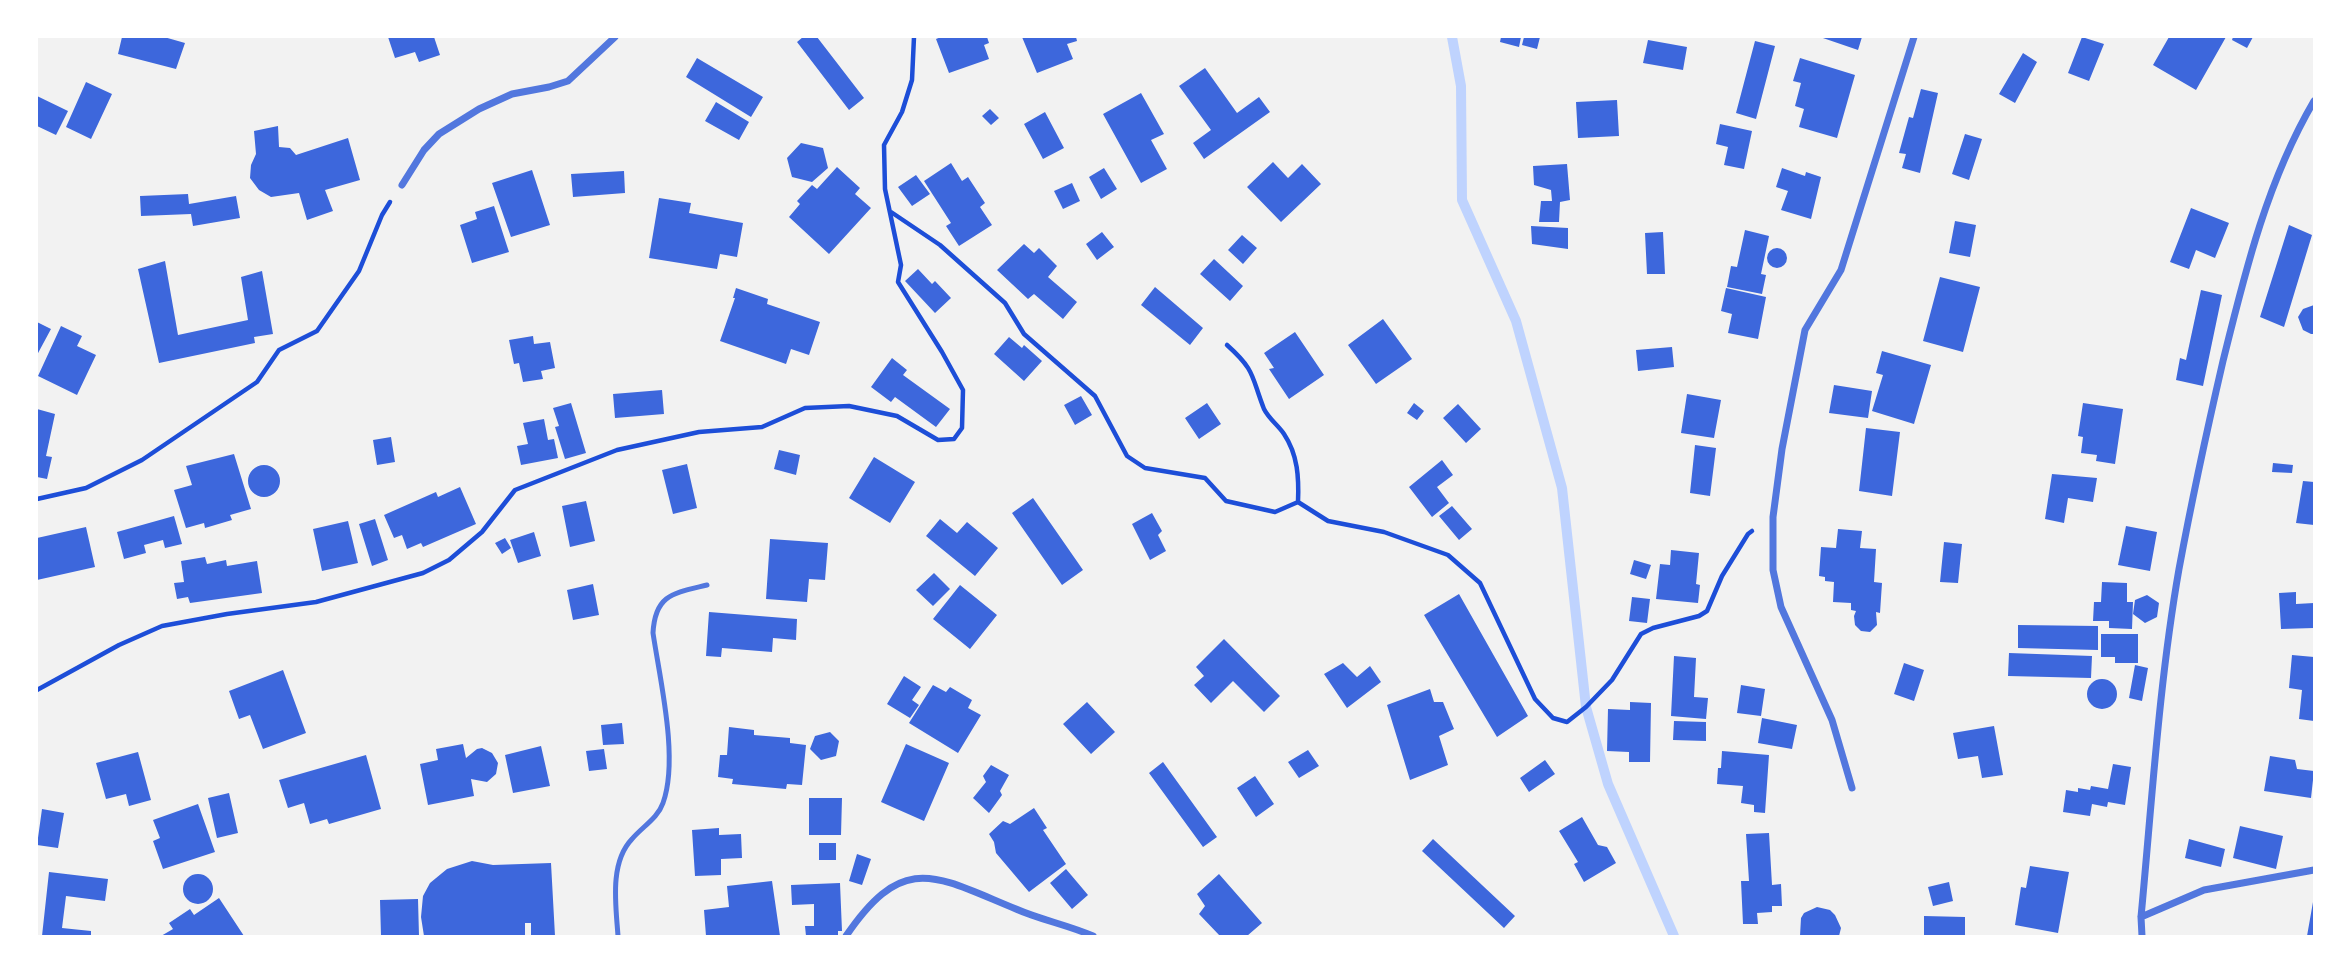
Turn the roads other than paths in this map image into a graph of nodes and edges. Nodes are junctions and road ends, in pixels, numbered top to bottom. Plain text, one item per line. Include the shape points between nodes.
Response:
1 (615, 37) edge
2 (1914, 37) edge
3 (2314, 102) edge
4 (402, 185) road end
5 (707, 585) dead end
6 (1852, 788) dead end
7 (2314, 870) edge
8 (2141, 917) junction
9 (618, 936) edge
10 (846, 936) edge
11 (1093, 936) edge
12 (2142, 936) edge

1 - 4 street via 568,81 512,94 439,134
2 - 6 street via 1841,270 1805,330 1773,517 1773,570 1781,607 1832,720
3 - 8 street via 2269,201 2242,285 2209,423 2166,660
5 - 9 lane via 674,593 660,602 654,620 668,783 663,805 620,857
7 - 8 street via 2204,890
8 - 12 street
10 - 11 street via 883,892 896,884 933,877

